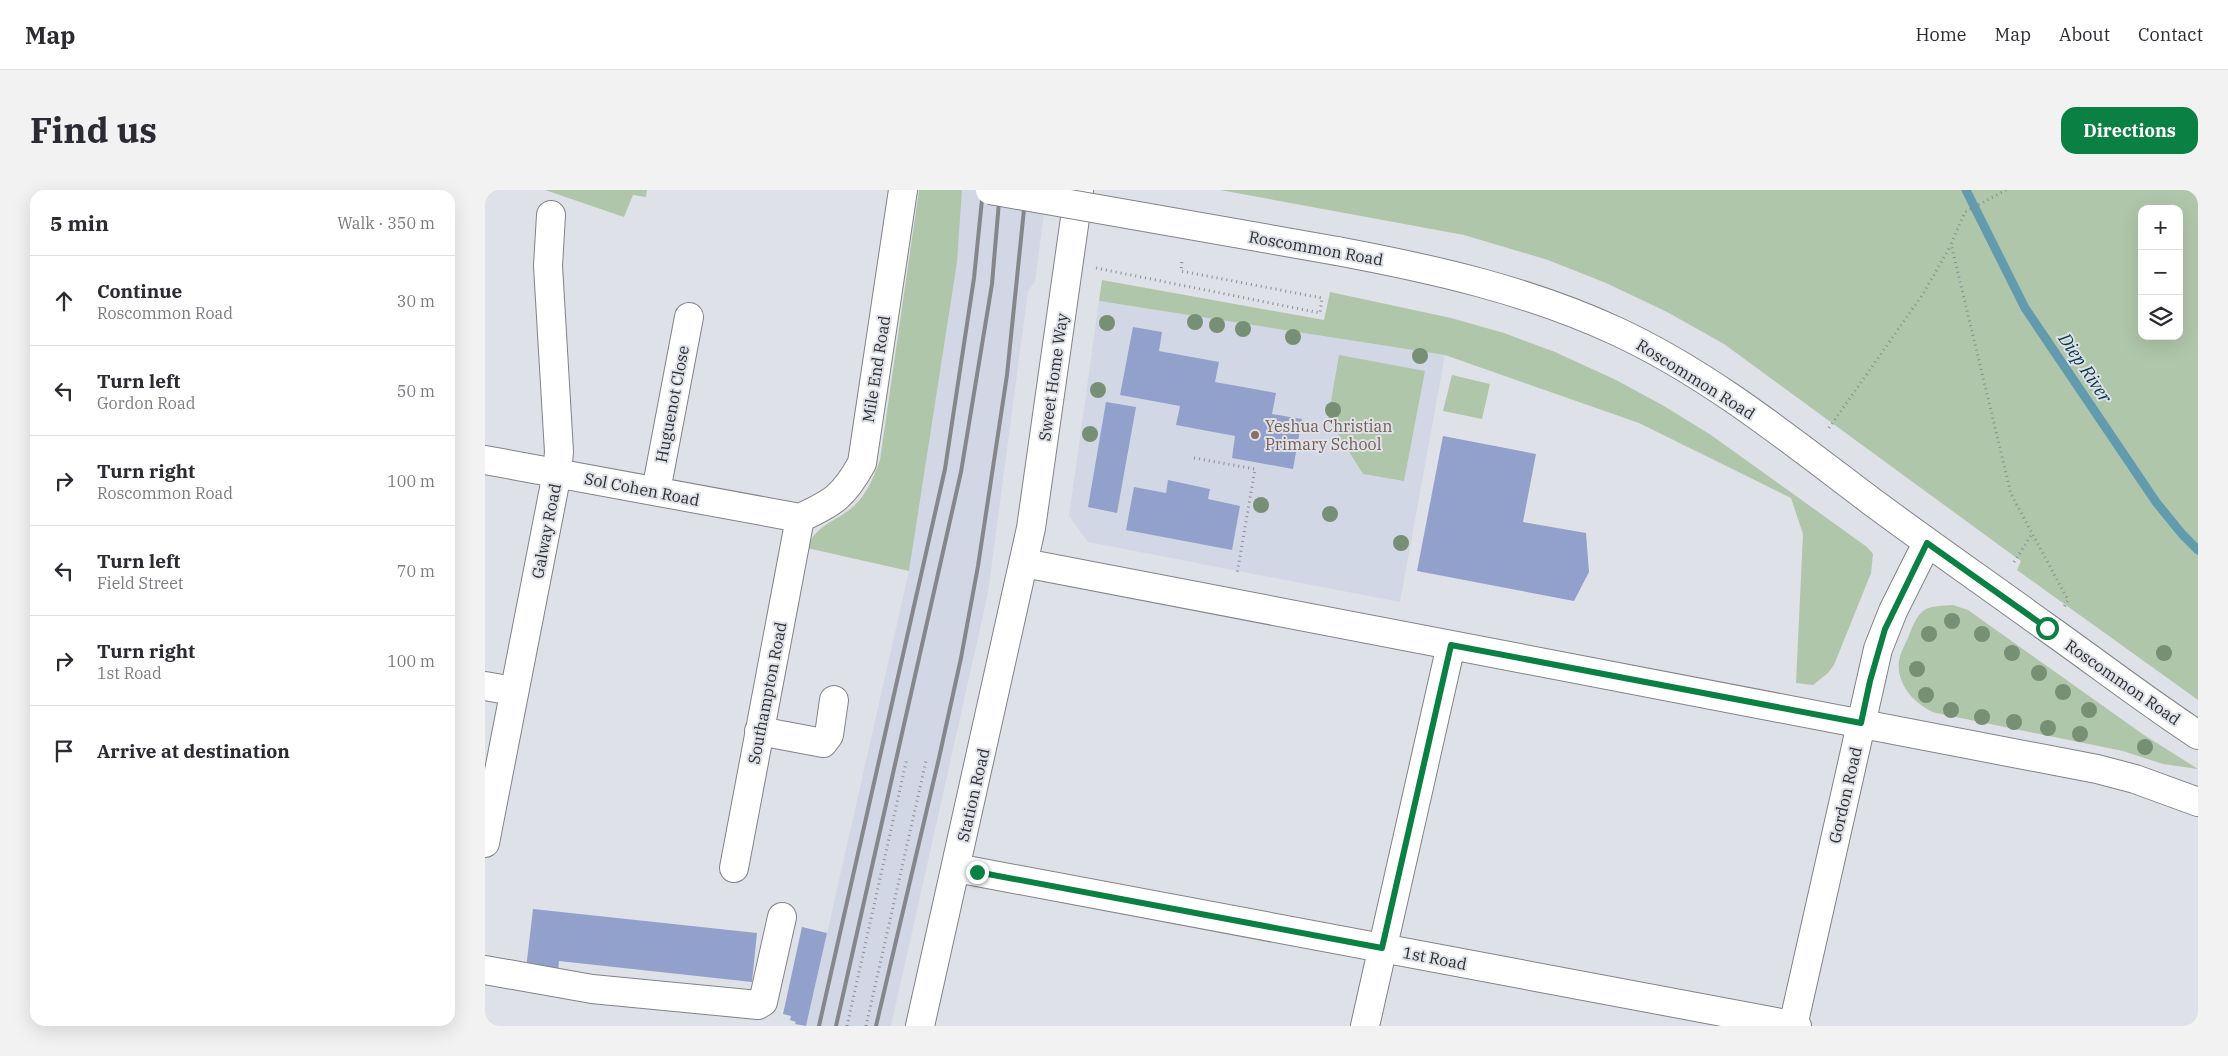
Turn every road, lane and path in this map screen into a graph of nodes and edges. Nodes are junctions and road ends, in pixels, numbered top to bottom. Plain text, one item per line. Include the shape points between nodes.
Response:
1 (903, 190) edge
2 (990, 190) edge
3 (1079, 190) edge
4 (2006, 190) edge
5 (551, 215) dead end
6 (1951, 244) junction
7 (1182, 260) dead end
8 (1091, 267) dead end
9 (689, 317) dead end
10 (1829, 428) dead end
11 (1194, 458) dead end
12 (485, 460) edge
13 (557, 473) junction
14 (656, 491) junction
15 (799, 518) junction
16 (2032, 534) junction
17 (1927, 543) junction
18 (2013, 562) dead end
19 (1024, 563) junction
20 (1235, 604) junction
21 (2061, 611) dead end
22 (1451, 645) junction
23 (485, 686) edge
24 (513, 692) junction
25 (834, 700) dead end
26 (1861, 723) junction
27 (759, 731) junction
28 (2198, 735) edge
29 (907, 758) dead end
30 (926, 761) dead end
31 (2198, 802) edge
32 (485, 843) edge
33 (734, 868) dead end
34 (956, 868) junction
35 (782, 917) dead end
36 (1382, 948) junction
37 (485, 970) edge
38 (847, 1026) edge
39 (866, 1026) edge
40 (920, 1026) edge
41 (1365, 1026) edge
42 (1794, 1026) edge

1 - 15 street, Mile End Road via 862,464 851,483 831,503
2 - 17 street, Roscommon Road, bridge via 1421,267 1494,285 1561,307 1668,358 1715,387
3 - 19 street, Sweet Home Way
4 - 6 path via 1965,212
5 - 13 street, Galway Road via 547,266 559,452
6 - 10 path via 1923,294
6 - 16 path via 2011,494
7 - 8 path via 1181,271 1323,298 1320,313
9 - 14 street, Huguenot Close
11 - 20 path via 1255,469 1236,570
12 - 13 street, Sol Cohen Road
13 - 14 street, Sol Cohen Road
13 - 24 street, Galway Road
14 - 15 street, Sol Cohen Road
15 - 27 street, Southampton Road
16 - 18 path
16 - 21 path via 2068,600
17 - 26 street, Gordon Road via 1885,629
17 - 28 street, Roscommon Road
19 - 20 street
19 - 34 street, Station Road
20 - 22 street
22 - 26 street
22 - 36 street
23 - 24 street
24 - 32 street, Galway Road
25 - 27 street via 829,736 823,742
26 - 31 street via 2097,768
26 - 42 street, Gordon Road
27 - 33 street, Southampton Road
29 - 38 path
30 - 39 path
34 - 36 street, 1st Road
34 - 40 street, Station Road
35 - 37 street via 763,1002 758,1005 592,990
36 - 41 street
36 - 42 street, 1st Road

